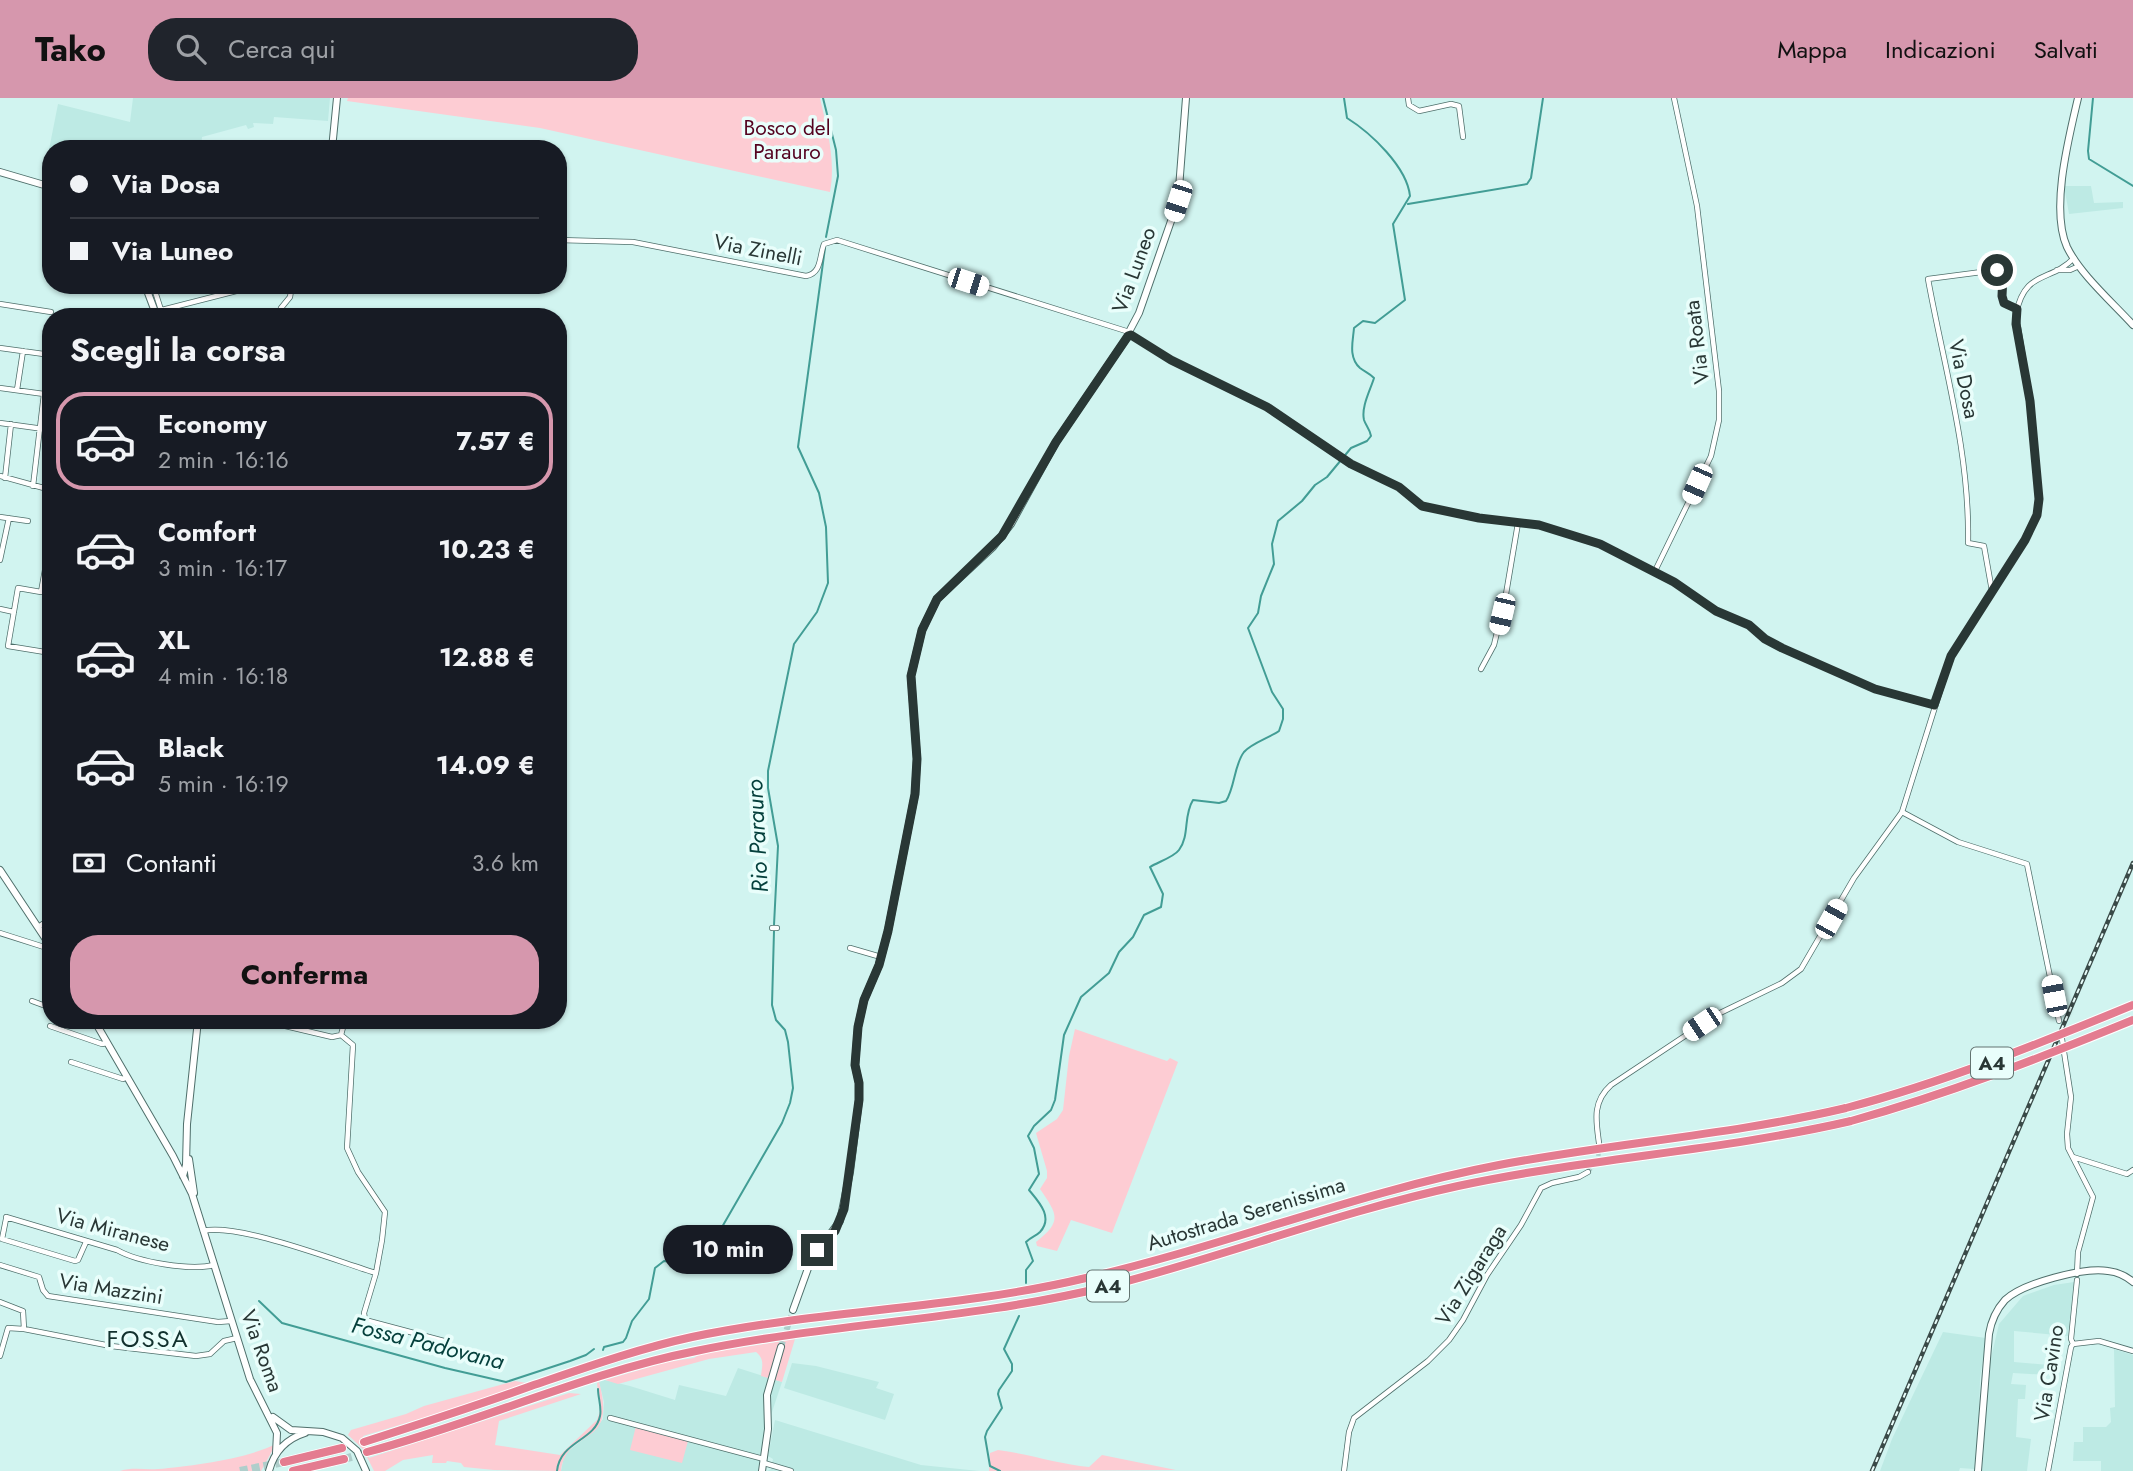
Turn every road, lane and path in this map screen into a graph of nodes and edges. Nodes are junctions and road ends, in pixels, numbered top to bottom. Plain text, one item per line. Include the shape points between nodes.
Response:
1 (337, 98) edge
2 (1186, 98) edge
3 (1408, 98) edge
4 (1674, 98) edge
5 (2078, 98) edge
6 (1463, 137) dead end
7 (333, 140) edge
8 (0, 172) edge
9 (42, 184) edge
10 (567, 240) edge
11 (2074, 258) junction
12 (2080, 266) junction
13 (2057, 271) junction
14 (226, 294) edge
15 (290, 294) edge
16 (0, 304) edge
17 (175, 308) edge
18 (281, 308) dead end
19 (2017, 309) junction
20 (42, 311) edge
21 (2133, 325) edge
22 (1129, 333) junction
23 (0, 348) edge
24 (23, 351) junction
25 (42, 354) edge
26 (0, 388) edge
27 (17, 390) junction
28 (42, 394) edge
29 (42, 412) edge
30 (0, 423) edge
31 (11, 425) junction
32 (40, 429) junction
33 (2, 477) edge
34 (33, 486) junction
35 (42, 488) edge
36 (0, 517) edge
37 (9, 518) junction
38 (28, 521) dead end
39 (1518, 523) junction
40 (0, 561) edge
41 (1655, 571) junction
42 (42, 589) edge
43 (1992, 592) junction
44 (0, 609) edge
45 (14, 612) junction
46 (42, 652) edge
47 (1481, 669) dead end
48 (1934, 705) junction
49 (1902, 812) junction
50 (0, 870) edge
51 (42, 924) edge
52 (38, 927) junction
53 (0, 933) edge
54 (42, 933) edge
55 (42, 946) edge
56 (850, 948) dead end
57 (881, 957) junction
58 (32, 1001) dead end
59 (42, 1005) edge
60 (2133, 1005) edge
61 (2133, 1020) edge
62 (2059, 1021) dead end
63 (59, 1029) edge
64 (99, 1029) edge
65 (197, 1029) edge
66 (298, 1029) edge
67 (343, 1029) edge
68 (341, 1035) junction
69 (2062, 1040) dead end
70 (107, 1043) junction
71 (71, 1062) dead end
72 (127, 1077) junction
73 (187, 1140) junction
74 (1599, 1143) tunnel mouth
75 (2072, 1157) junction
76 (186, 1158) junction
77 (176, 1162) junction
78 (2133, 1170) edge
79 (1588, 1172) dead end
80 (183, 1176) junction
81 (196, 1206) junction
82 (203, 1231) junction
83 (86, 1242) junction
84 (0, 1265) edge
85 (214, 1265) junction
86 (376, 1273) junction
87 (2077, 1277) junction
88 (2133, 1282) edge
89 (225, 1298) joint
90 (0, 1302) edge
91 (793, 1310) tunnel mouth
92 (232, 1321) junction
93 (24, 1329) junction
94 (237, 1338) junction
95 (444, 1341) dead end
96 (2073, 1344) junction
97 (781, 1347) tunnel mouth
98 (2133, 1351) edge
99 (0, 1356) edge
100 (269, 1414) junction
101 (610, 1418) dead end
102 (311, 1432) junction
103 (364, 1442) tunnel mouth
104 (342, 1448) tunnel mouth
105 (367, 1452) tunnel mouth
106 (276, 1453) junction
107 (344, 1459) tunnel mouth
108 (284, 1462) tunnel mouth
109 (763, 1465) edge
110 (366, 1470) edge
111 (266, 1471) edge
112 (293, 1471) tunnel mouth
113 (791, 1471) edge
114 (1345, 1471) edge
115 (1978, 1471) edge
116 (2048, 1471) edge

1 - 7 street
2 - 22 street, Via Luneo via 1178,201
3 - 6 street via 1409,105 1419,111 1459,106
4 - 41 street, Via Roata via 1700,229 1719,413 1711,456
5 - 11 street via 2062,185 2063,233
8 - 9 street
10 - 22 street, Via Zinelli via 633,242 806,276 818,268 824,244 837,240
11 - 12 street
11 - 13 street
12 - 13 street
12 - 21 street
13 - 19 street via 2028,285
14 - 17 street
15 - 18 street
16 - 20 street
19 - 43 street via 2039,508 2033,526
19 - 43 street, Via Dosa via 2004,303 1999,271 1928,279 1960,434 1968,489 1968,543 1984,546
22 - 39 street via 1171,360 1261,404 1425,507
22 - 57 street, Via Luneo via 1056,442 1007,530 937,599 922,630 911,676 917,780
23 - 24 street
24 - 25 street
24 - 27 street
26 - 27 street
27 - 28 street
29 - 32 street
30 - 31 street
31 - 32 street
31 - 33 street
32 - 34 street
33 - 34 street
34 - 35 street
36 - 37 street
37 - 38 street
37 - 40 street
39 - 41 street via 1600,544
39 - 47 street via 1494,645
41 - 48 street via 1791,653 1875,689
42 - 45 street via 18,588
43 - 48 street via 1951,656
44 - 45 street
45 - 46 street via 8,646
48 - 49 street
49 - 62 street via 1958,842 2027,864
49 - 74 street via 1854,878 1795,975 1710,1019 1606,1089 1597,1104
50 - 52 street
51 - 52 street
52 - 54 street
53 - 55 street
56 - 57 street
57 - 91 street, Via Luneo via 858,1027 855,1065 859,1100 844,1209 835,1231 811,1260
58 - 59 street
60 - 103 highway, Autostrada Serenissima / A4, bridge via 1940,1082 1846,1108 1760,1127 1447,1175 1147,1262 1029,1290 692,1337
61 - 105 highway, Autostrada Serenissima / A4, bridge via 1986,1079 1850,1121 1772,1138 1458,1186 1051,1299 694,1351
63 - 70 street
64 - 70 street, Via Miranese
65 - 73 street, Via Miranese
66 - 68 street
67 - 68 street
68 - 86 street via 353,1045 347,1148 385,1212
69 - 75 street, Via Cavino via 2071,1097 2067,1134
70 - 72 street, Via Miranese
71 - 72 street
72 - 77 street, Via Miranese
73 - 76 street, Via Miranese
73 - 81 street, Via Miranese
75 - 78 street via 2127,1174
75 - 87 street, Via Cavino via 2093,1197 2078,1252
76 - 77 street
76 - 80 street, Via Miranese
77 - 80 street, Via Miranese
79 - 114 street, Via Zigaraga via 1541,1188 1449,1340 1352,1421
80 - 81 street, Via Miranese
81 - 82 street, Via Miranese
82 - 85 street, Via Miranese
82 - 86 street via 241,1233
83 - 83 street, Via Miranese via 6,1218 2,1239 75,1261
83 - 85 street, Via Miranese via 164,1264
84 - 92 street, Via Mazzini via 39,1277 48,1296
85 - 89 street, Via Miranese
86 - 95 street via 365,1320
87 - 88 street via 2110,1271
87 - 96 street, Via Cavino
87 - 115 street via 2021,1289 2003,1302 1992,1320
89 - 92 street, Via Roma
90 - 93 street via 23,1311
92 - 94 street, Via Roma
93 - 94 street via 196,1356 210,1354 224,1341
93 - 99 street via 8,1328
94 - 100 street, Via Roma via 253,1390
96 - 98 street via 2099,1341
96 - 116 street, Via Cavino
97 - 109 street via 767,1395
100 - 102 street via 291,1430
100 - 106 street via 277,1433
101 - 109 street
102 - 106 street via 292,1438
102 - 110 street via 327,1432 348,1442
104 - 108 highway
106 - 111 street
107 - 112 highway
109 - 113 street

